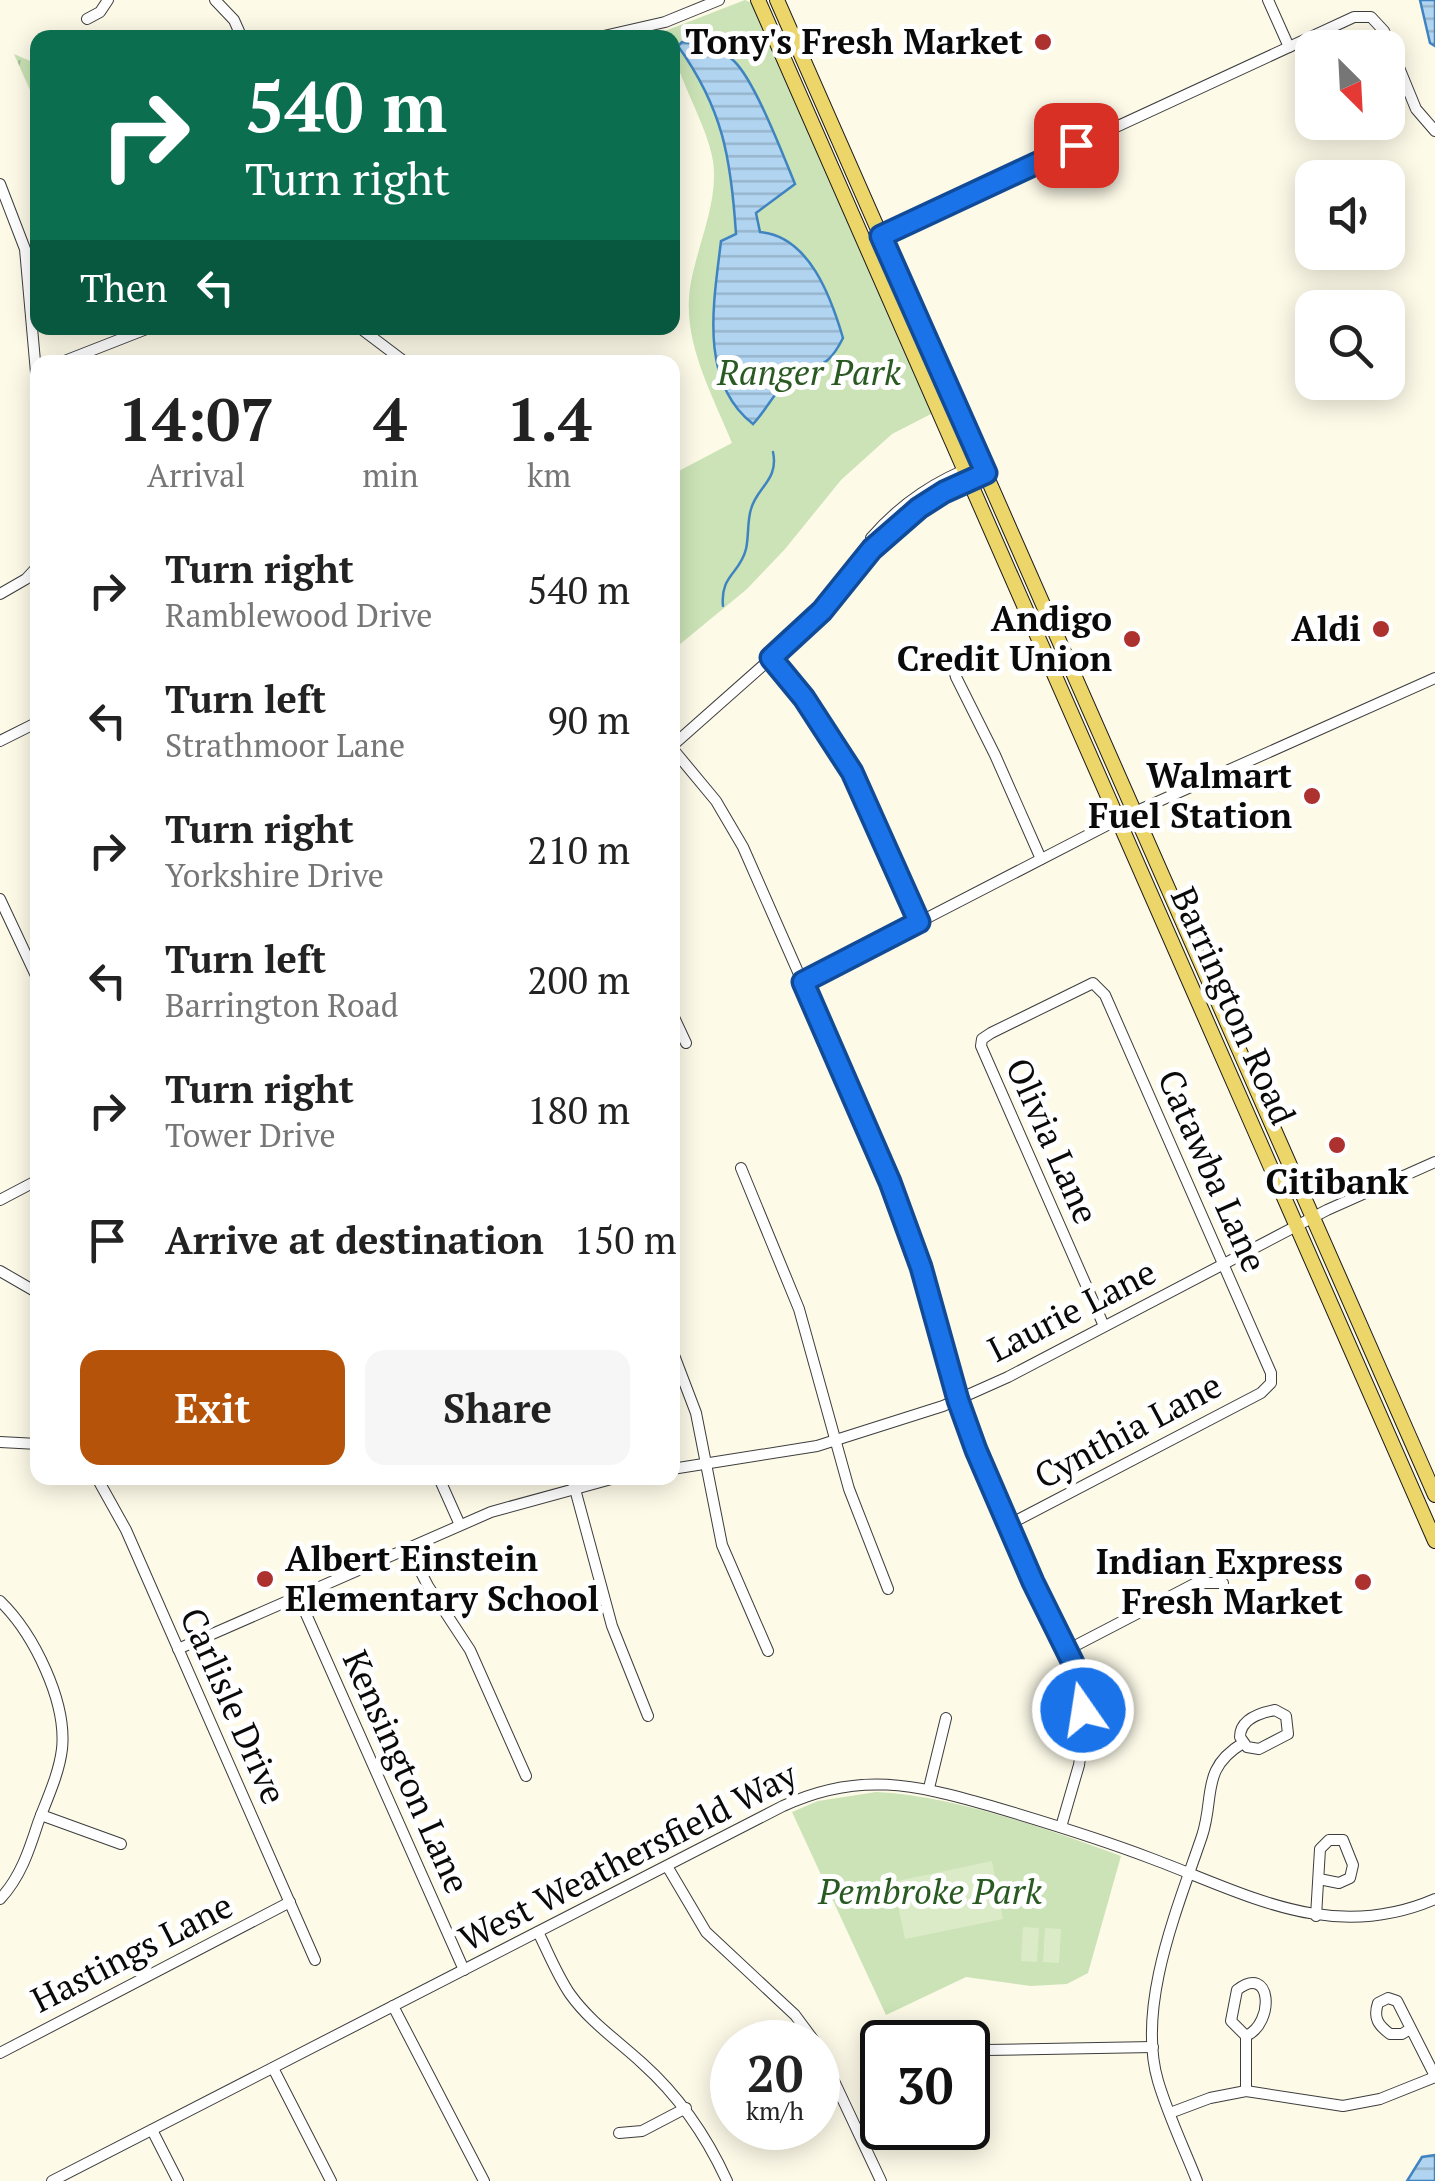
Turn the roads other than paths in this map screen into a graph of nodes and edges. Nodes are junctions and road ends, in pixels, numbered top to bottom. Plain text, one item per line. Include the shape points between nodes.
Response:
1 (108, 0) edge
2 (215, 0) edge
3 (719, 0) edge
4 (758, 0) edge
5 (778, 0) edge
6 (1268, 0) edge
7 (88, 19) dead end
8 (238, 30) edge
9 (630, 30) edge
10 (1289, 47) junction
11 (1435, 131) edge
12 (0, 184) edge
13 (881, 236) junction
14 (865, 243) junction
15 (30, 296) edge
16 (131, 335) edge
17 (369, 335) edge
18 (80, 355) edge
19 (396, 355) edge
20 (984, 468) junction
21 (967, 475) junction
22 (30, 574) edge
23 (0, 594) edge
24 (771, 658) junction
25 (952, 663) dead end
26 (1435, 678) edge
27 (30, 726) edge
28 (680, 740) edge
29 (0, 741) edge
30 (680, 756) edge
31 (1134, 812) junction
32 (1118, 820) junction
33 (1041, 859) junction
34 (0, 899) edge
35 (919, 922) junction
36 (30, 963) edge
37 (803, 982) junction
38 (1096, 984) joint
39 (680, 1030) edge
40 (686, 1043) dead end
41 (1435, 1162) edge
42 (741, 1168) dead end
43 (30, 1184) edge
44 (0, 1200) edge
45 (1313, 1217) junction
46 (1296, 1226) junction
47 (1223, 1264) junction
48 (0, 1271) edge
49 (30, 1288) edge
50 (1104, 1326) junction
51 (680, 1369) edge
52 (1271, 1383) joint
53 (958, 1400) junction
54 (835, 1441) junction
55 (0, 1442) edge
56 (30, 1444) edge
57 (706, 1465) junction
58 (680, 1468) edge
59 (1431, 1475) edge
60 (101, 1485) edge
61 (442, 1485) edge
62 (565, 1485) edge
63 (574, 1485) edge
64 (1435, 1496) edge
65 (460, 1525) junction
66 (1008, 1525) junction
67 (1435, 1541) edge
68 (408, 1547) junction
69 (1223, 1583) dead end
70 (888, 1589) dead end
71 (298, 1596) junction
72 (0, 1602) edge
73 (178, 1649) junction
74 (768, 1650) dead end
75 (1067, 1650) junction
76 (648, 1716) dead end
77 (946, 1718) dead end
78 (1243, 1743) junction
79 (526, 1776) dead end
80 (930, 1788) junction
81 (41, 1815) junction
82 (1061, 1826) junction
83 (121, 1844) dead end
84 (666, 1866) junction
85 (1187, 1873) junction
86 (1319, 1880) junction
87 (0, 1900) edge
88 (1435, 1900) edge
89 (290, 1902) junction
90 (1316, 1916) junction
91 (538, 1932) junction
92 (315, 1960) dead end
93 (464, 1970) junction
94 (394, 2006) junction
95 (799, 2020) edge
96 (1410, 2029) dead end
97 (1246, 2036) junction
98 (1153, 2047) junction
99 (990, 2050) edge
100 (0, 2053) edge
101 (273, 2068) junction
102 (1435, 2076) edge
103 (1246, 2091) junction
104 (840, 2095) edge
105 (686, 2108) junction
106 (1170, 2113) junction
107 (152, 2130) junction
108 (619, 2134) dead end
109 (52, 2181) edge
110 (178, 2181) edge
111 (331, 2181) edge
112 (484, 2181) edge
113 (727, 2181) edge
114 (881, 2181) edge
115 (1196, 2181) edge

1 - 7 street
2 - 8 street
3 - 9 street
4 - 14 main road, Barrington Road
5 - 13 main road, Barrington Road
6 - 10 street
10 - 11 street via 1354,17 1371,16 1384,31 1416,109
10 - 13 street
12 - 15 street via 26,249
13 - 14 street
13 - 20 main road, Barrington Road
14 - 21 main road, Barrington Road
16 - 18 street
17 - 19 street
20 - 21 street
20 - 31 main road, Barrington Road
21 - 24 street via 907,502 872,538 872,549 822,611
21 - 32 main road, Barrington Road
22 - 23 street
24 - 28 street
24 - 35 street via 847,763
25 - 33 street
26 - 31 street
27 - 29 street
30 - 37 street via 735,832
31 - 32 street
31 - 45 main road, Barrington Road
32 - 33 street
32 - 46 main road, Barrington Road
33 - 35 street
34 - 36 street
35 - 37 street
37 - 53 street via 907,1225
38 - 47 street, Catawba Lane
38 - 50 street, Olivia Lane via 990,1033 981,1046
39 - 40 street
41 - 45 street, Laurie Lane
42 - 54 street via 799,1309
43 - 44 street
45 - 46 street, Laurie Lane
45 - 59 main road, Barrington Road
46 - 47 street, Laurie Lane
46 - 67 main road, Barrington Road
47 - 50 street, Laurie Lane
47 - 52 street, Catawba Lane
48 - 49 street
50 - 53 street, Laurie Lane
51 - 57 street
52 - 66 street, Cynthia Lane
53 - 54 street, Laurie Lane
53 - 66 street
54 - 57 street, Laurie Lane
54 - 70 street
55 - 56 street
57 - 58 street, Laurie Lane
57 - 74 street via 722,1544
59 - 64 main road, Barrington Road
60 - 73 street, Carlisle Drive
61 - 65 street
62 - 65 street
63 - 76 street via 597,1581
65 - 68 street
66 - 75 street
68 - 71 street
68 - 79 street via 470,1650
69 - 75 street via 1196,1583
71 - 73 street
71 - 93 street, Kensington Lane
72 - 81 street via 28,1637 62,1717 61,1754
73 - 89 street, Carlisle Drive
75 - 82 street via 1084,1725
77 - 80 street
78 - 78 street via 1259,1749 1284,1739 1289,1722 1275,1710 1246,1720
78 - 85 street via 1213,1774
80 - 82 street, West Weathersfield Way
80 - 84 street, West Weathersfield Way via 882,1783 820,1791
81 - 83 street
81 - 87 street via 18,1877
82 - 85 street, West Weathersfield Way
84 - 91 street, West Weathersfield Way
84 - 95 street via 706,1932
85 - 90 street, West Weathersfield Way
85 - 98 street via 1157,1983
86 - 86 street via 1350,1878 1353,1865 1342,1840 1322,1845
86 - 90 street
88 - 90 street, West Weathersfield Way via 1382,1916
89 - 92 street, Carlisle Drive
89 - 100 street, Hastings Lane
91 - 93 street, West Weathersfield Way
91 - 105 street via 570,1993
93 - 94 street, West Weathersfield Way
94 - 101 street, West Weathersfield Way
94 - 112 street
96 - 102 street
97 - 97 street via 1263,2020 1266,1994 1254,1982 1238,1990 1231,2021
97 - 103 street
98 - 99 street
98 - 106 street
101 - 107 street, West Weathersfield Way
101 - 111 street
102 - 103 street via 1343,2106
103 - 106 street
104 - 114 street
105 - 108 street via 642,2131
105 - 113 street
106 - 115 street
107 - 109 street, West Weathersfield Way
107 - 110 street

